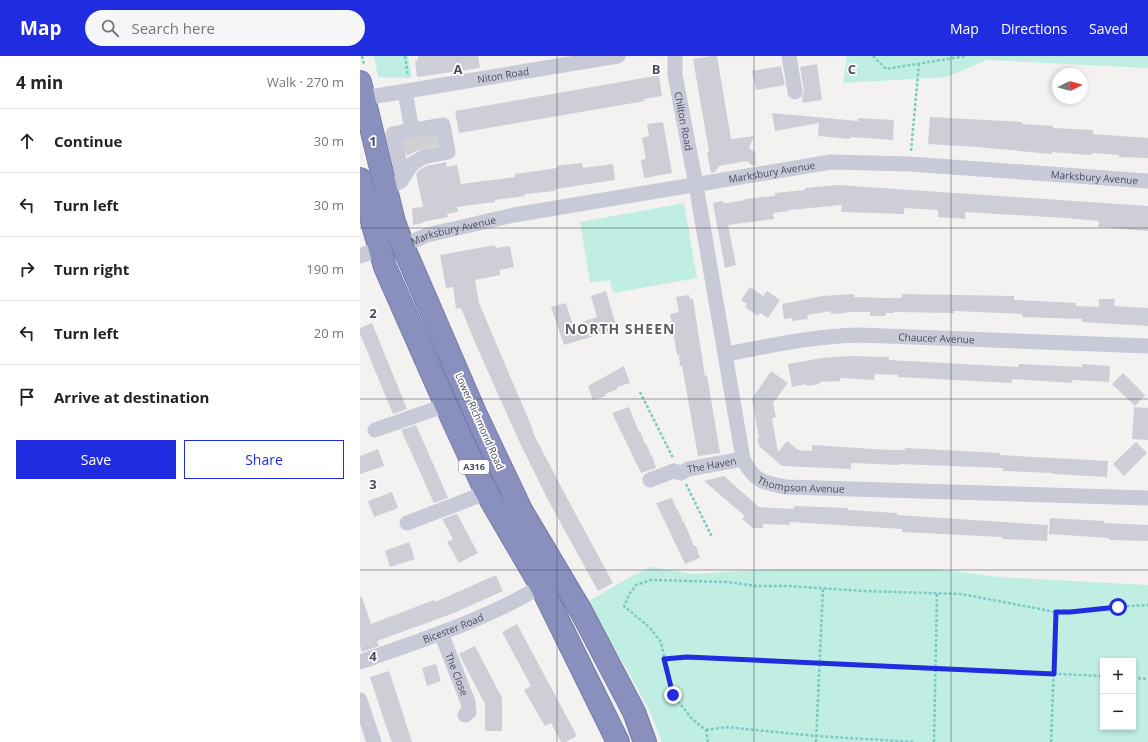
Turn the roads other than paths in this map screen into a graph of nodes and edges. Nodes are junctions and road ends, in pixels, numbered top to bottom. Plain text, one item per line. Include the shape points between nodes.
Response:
1 (618, 56) edge
2 (675, 56) edge
3 (789, 56) edge
4 (362, 90) edge
5 (408, 91) junction
6 (795, 92) dead end
7 (418, 132) junction
8 (360, 179) edge
9 (1148, 181) edge
10 (395, 183) junction
11 (696, 185) junction
12 (403, 246) junction
13 (370, 252) edge
14 (1148, 346) edge
15 (726, 354) junction
16 (444, 403) junction
17 (375, 430) dead end
18 (743, 459) junction
19 (650, 480) dead end
20 (485, 490) junction
21 (1148, 498) edge
22 (407, 523) dead end
23 (541, 586) junction
24 (441, 633) junction
25 (360, 662) edge
26 (360, 700) edge
27 (465, 715) dead end
28 (374, 742) edge
29 (618, 742) edge
30 (645, 742) edge

1 - 5 street, Niton Road
2 - 11 street, Chilton Road via 675,75
3 - 6 street
4 - 5 street, Niton Road
4 - 10 highway, Lower Richmond Road / A316
5 - 7 street
7 - 10 street via 393,134
7 - 10 street via 443,125 448,152 423,156
8 - 13 highway, A316
9 - 11 street, Marksbury Avenue via 909,164 831,162
10 - 12 highway, Lower Richmond Road / A316 via 394,222
11 - 12 street, Marksbury Avenue via 514,215 427,235
11 - 15 street, Thompson Avenue
12 - 30 highway, Lower Richmond Road / A316 via 475,413 521,510 591,631 634,712
13 - 16 highway, A316 via 385,267
14 - 15 street, Chaucer Avenue via 858,335 814,338
15 - 18 street, Thompson Avenue
16 - 17 street
16 - 20 highway, A316
18 - 19 street, The Haven via 688,469 681,473 674,471
18 - 21 street, Thompson Avenue via 749,471 766,484 786,487
20 - 22 street via 475,497
20 - 23 highway, A316
23 - 24 street, Bicester Road via 500,608
23 - 29 highway, A316
24 - 25 street, Bicester Road
24 - 27 street, The Close via 468,702 469,712
26 - 28 street

